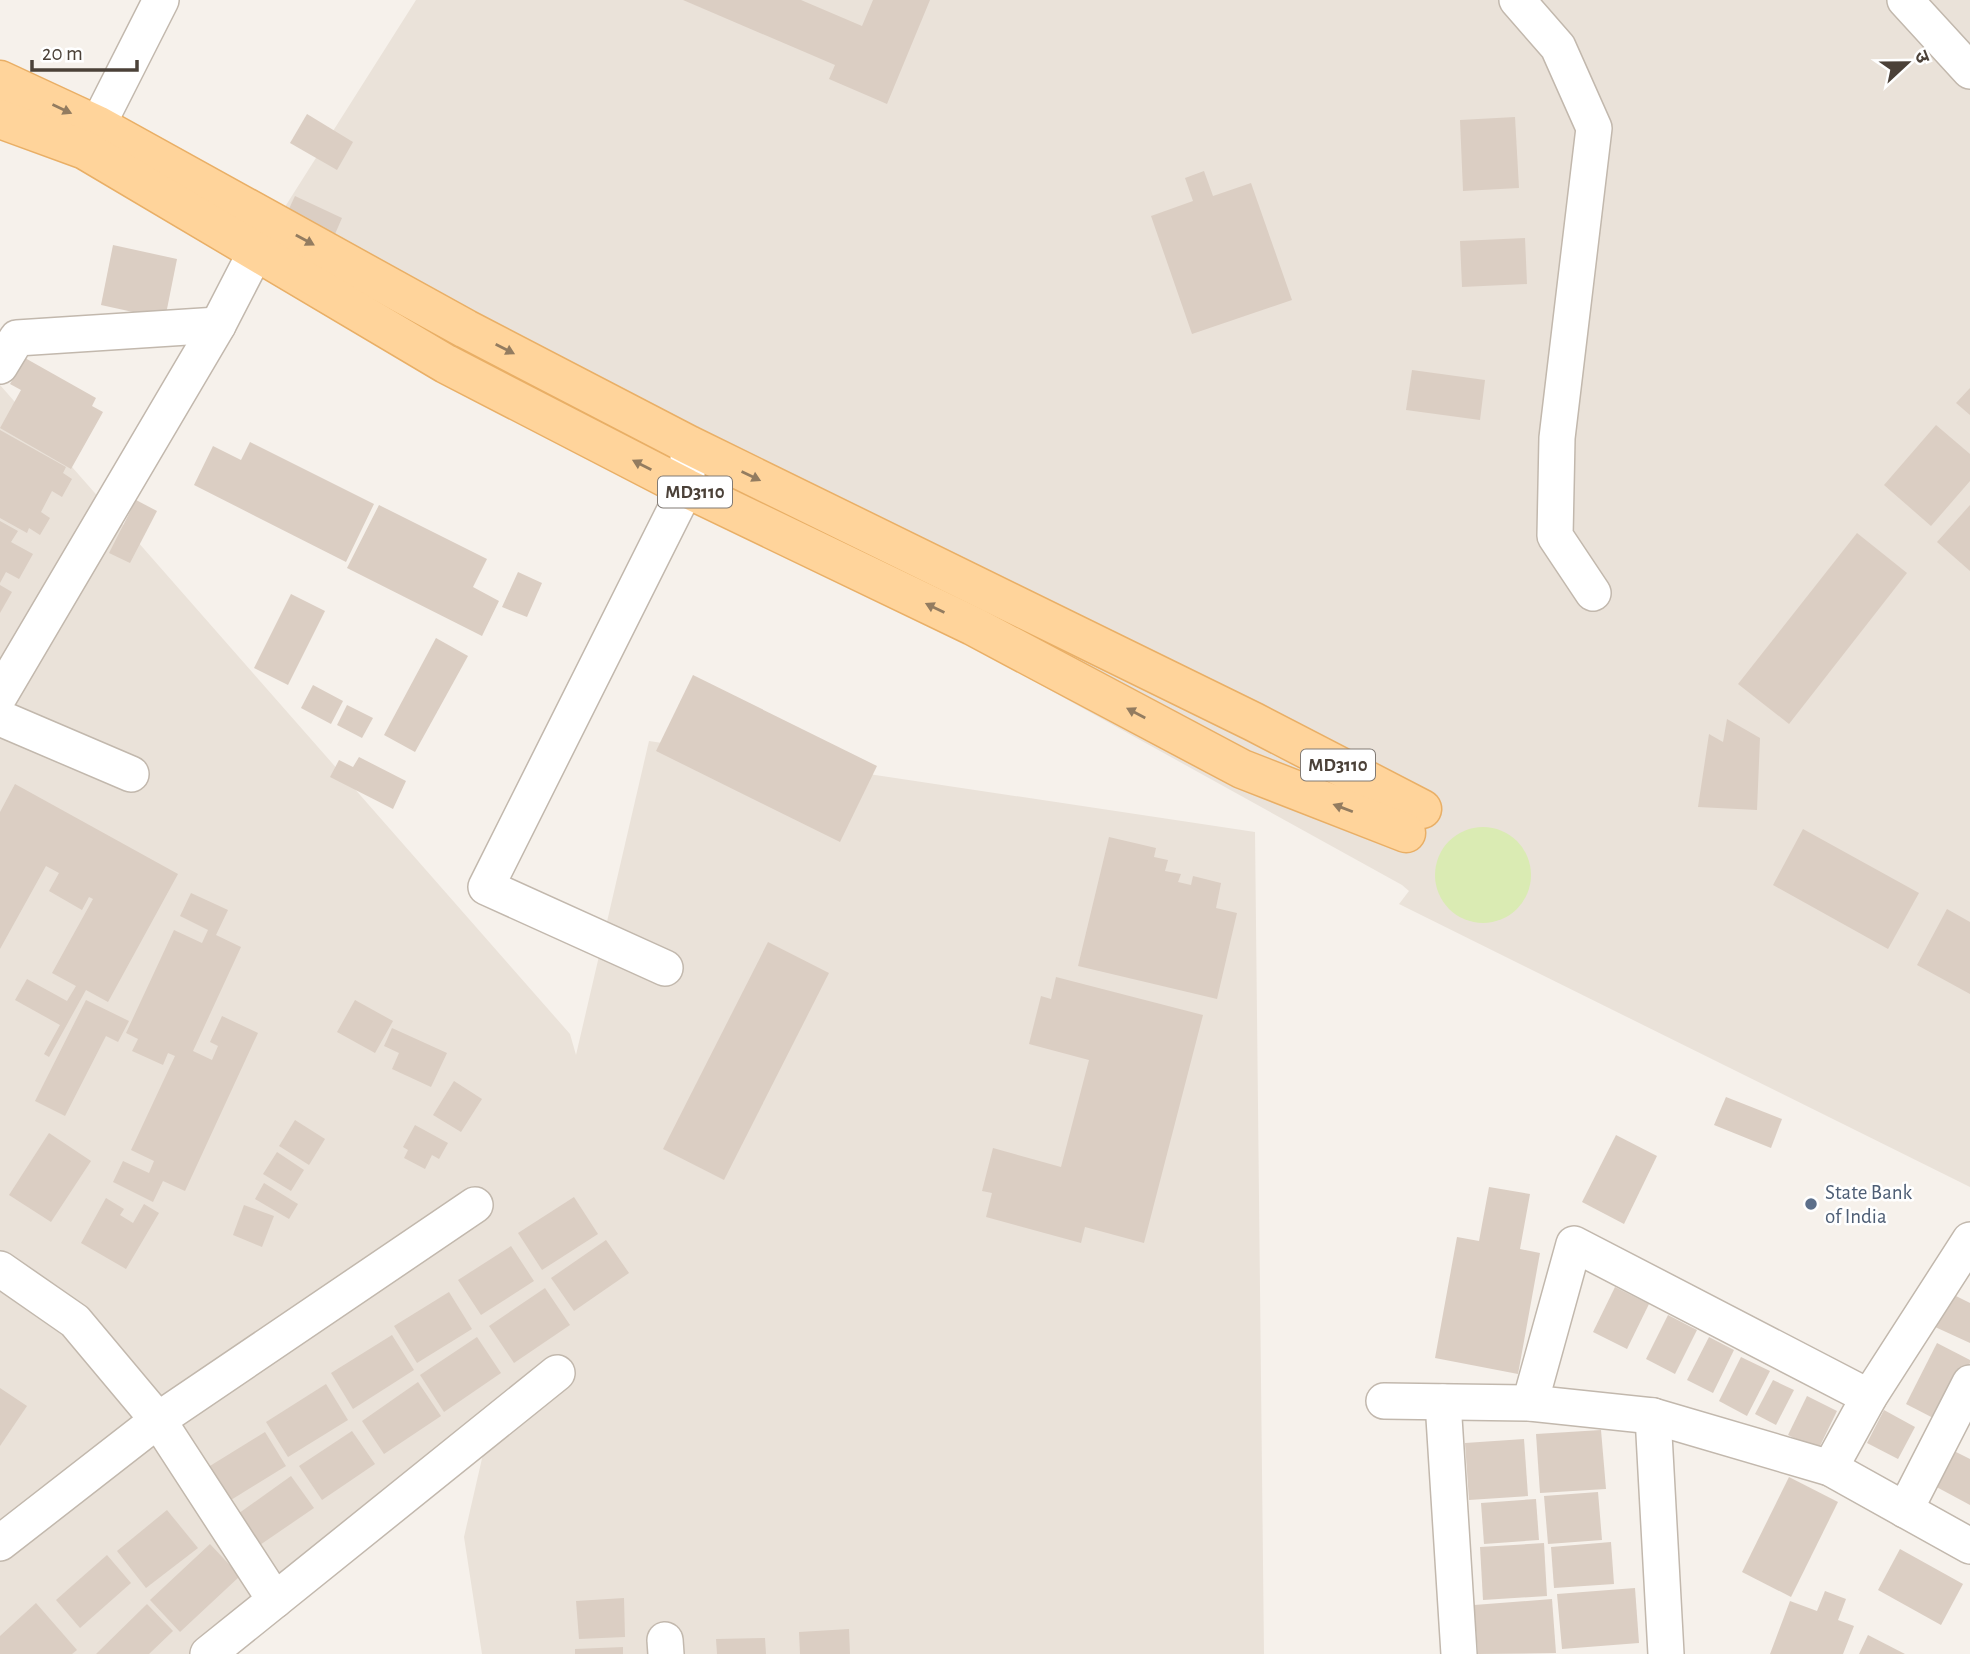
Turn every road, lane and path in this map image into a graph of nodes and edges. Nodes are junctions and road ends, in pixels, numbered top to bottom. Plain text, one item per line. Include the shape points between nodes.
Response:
1 (161, 0) edge
2 (1517, 0) edge
3 (1915, 4) edge
4 (1970, 71) edge
5 (0, 80) edge
6 (0, 119) edge
7 (91, 138) junction
8 (264, 236) junction
9 (218, 325) junction
10 (0, 366) edge
11 (689, 446) junction
12 (686, 488) junction
13 (1594, 593) dead end
14 (0, 695) edge
15 (0, 718) edge
16 (131, 774) dead end
17 (665, 968) dead end
18 (475, 1205) dead end
19 (1970, 1240) edge
20 (0, 1269) edge
21 (557, 1373) dead end
22 (1970, 1383) edge
23 (1869, 1397) junction
24 (1384, 1401) dead end
25 (1443, 1402) junction
26 (1530, 1403) junction
27 (1653, 1416) junction
28 (158, 1420) junction
29 (1830, 1468) junction
30 (1905, 1510) junction
31 (0, 1543) edge
32 (1970, 1546) edge
33 (275, 1600) junction
34 (208, 1654) edge
35 (1459, 1654) edge
36 (1665, 1654) edge

1 - 7 street
2 - 13 street via 1558,47 1594,128 1557,438 1555,536
3 - 4 street
5 -> 7 main road, MD3110
6 - 7 main road, MD3110
7 - 8 main road, MD3110
8 - 9 street
8 -> 11 main road, MD3110 via 466,329
12 -> 8 main road, MD3110 via 446,364
9 - 10 street via 17,338
9 - 14 street
11 - 12 street
11 -> 12 main road, MD3110 via 1254,722 1414,821 1242,769 973,626
12 - 17 street via 486,887
15 - 16 street
18 - 28 street
19 - 23 street
20 - 28 street via 75,1321
21 - 33 street
22 - 30 street
23 - 26 street via 1574,1244
23 - 29 street
24 - 25 street
25 - 26 street
25 - 35 street
26 - 27 street
27 - 29 street
27 - 36 street
28 - 31 street
28 - 33 street
29 - 30 street
30 - 32 street
33 - 34 street

